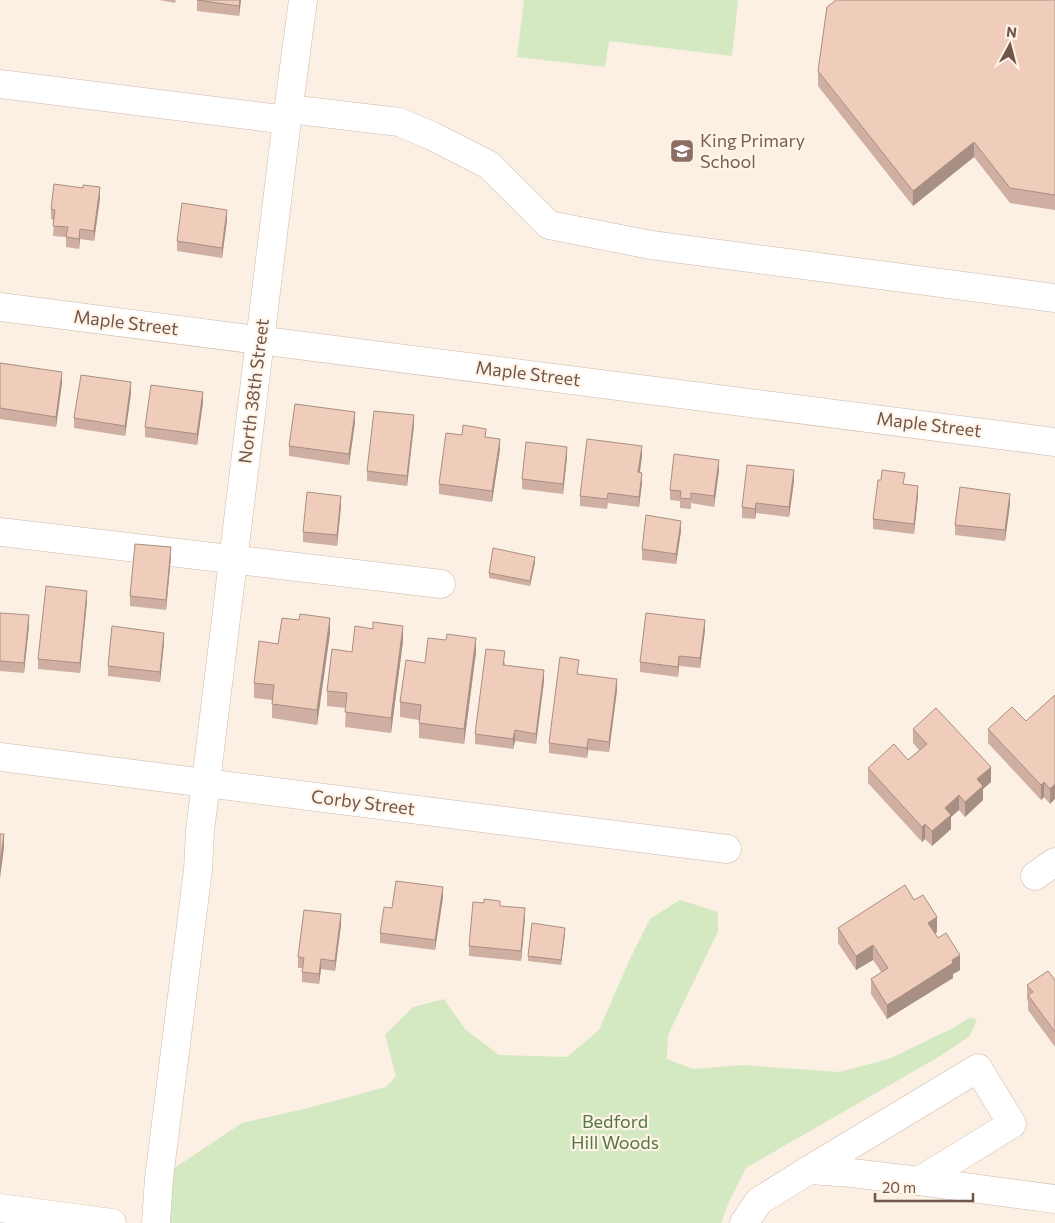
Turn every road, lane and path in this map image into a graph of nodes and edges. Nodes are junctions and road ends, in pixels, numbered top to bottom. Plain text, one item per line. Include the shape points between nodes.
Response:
1 (303, 0) edge
2 (0, 84) edge
3 (288, 115) junction
4 (1055, 298) edge
5 (0, 307) edge
6 (260, 340) junction
7 (1055, 442) edge
8 (0, 532) edge
9 (233, 560) junction
10 (441, 584) dead end
11 (0, 757) edge
12 (206, 783) junction
13 (727, 849) dead end
14 (809, 1170) junction
15 (919, 1181) junction
16 (1055, 1199) edge
17 (0, 1208) edge
18 (112, 1223) edge
19 (156, 1223) edge
20 (744, 1223) edge

1 - 3 street, North 38th Street
2 - 3 street
3 - 4 street via 399,122 488,166 549,224 651,245
3 - 6 street, North 38th Street
5 - 6 street, Maple Street
6 - 7 street, Maple Street
6 - 9 street, North 38th Street
8 - 9 street
9 - 10 street
9 - 12 street, North 38th Street
11 - 12 street, Corby Street
12 - 13 street, Corby Street
12 - 19 street, North 38th Street
14 - 15 street
14 - 15 street via 978,1068 1012,1124
14 - 20 street via 759,1201
15 - 16 street
17 - 18 street

